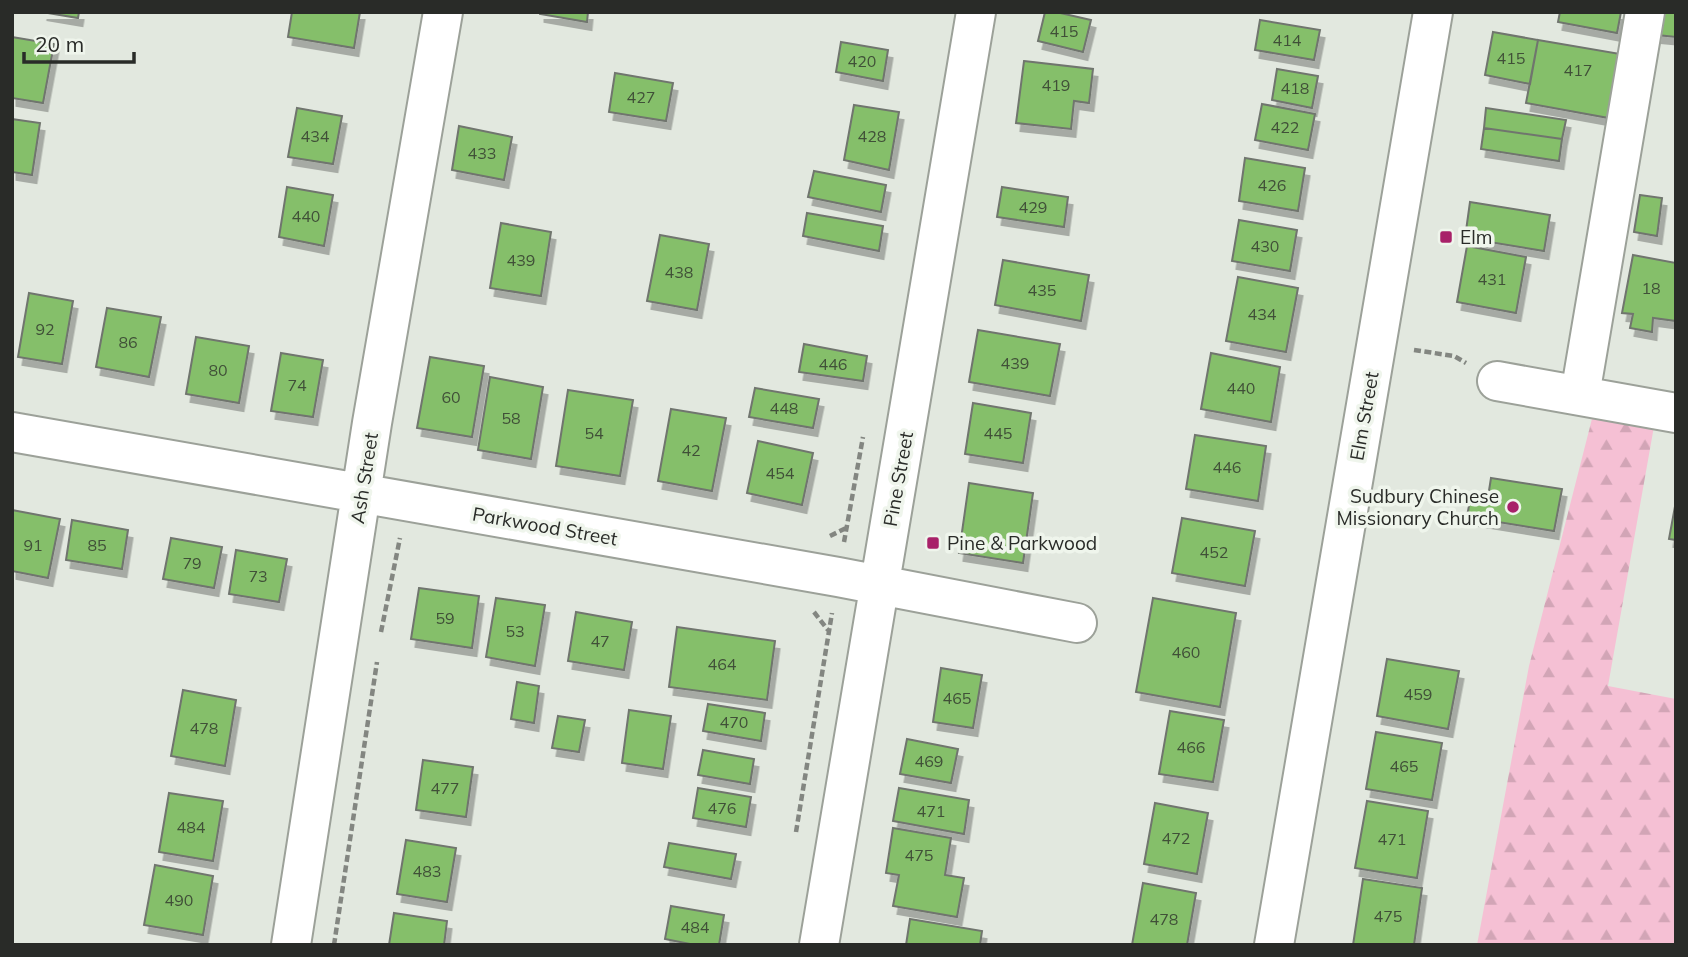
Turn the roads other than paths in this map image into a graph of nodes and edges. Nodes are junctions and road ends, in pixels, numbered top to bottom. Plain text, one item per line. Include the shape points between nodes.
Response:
1 (443, 12) edge
2 (976, 12) edge
3 (1433, 12) edge
4 (1645, 12) edge
5 (1497, 382) road end
6 (1580, 395) junction
7 (1676, 412) edge
8 (12, 432) edge
9 (361, 495) junction
10 (880, 585) junction
11 (1077, 623) dead end
12 (291, 945) edge
13 (819, 945) edge
14 (1274, 945) edge

1 - 9 street, Ash Street
2 - 10 street, Pine Street
3 - 14 street, Elm Street
4 - 6 street
5 - 6 street
6 - 7 street
8 - 9 street, Parkwood Street
9 - 10 street, Parkwood Street
9 - 12 street, Ash Street
10 - 11 street, Parkwood Street
10 - 13 street, Pine Street

